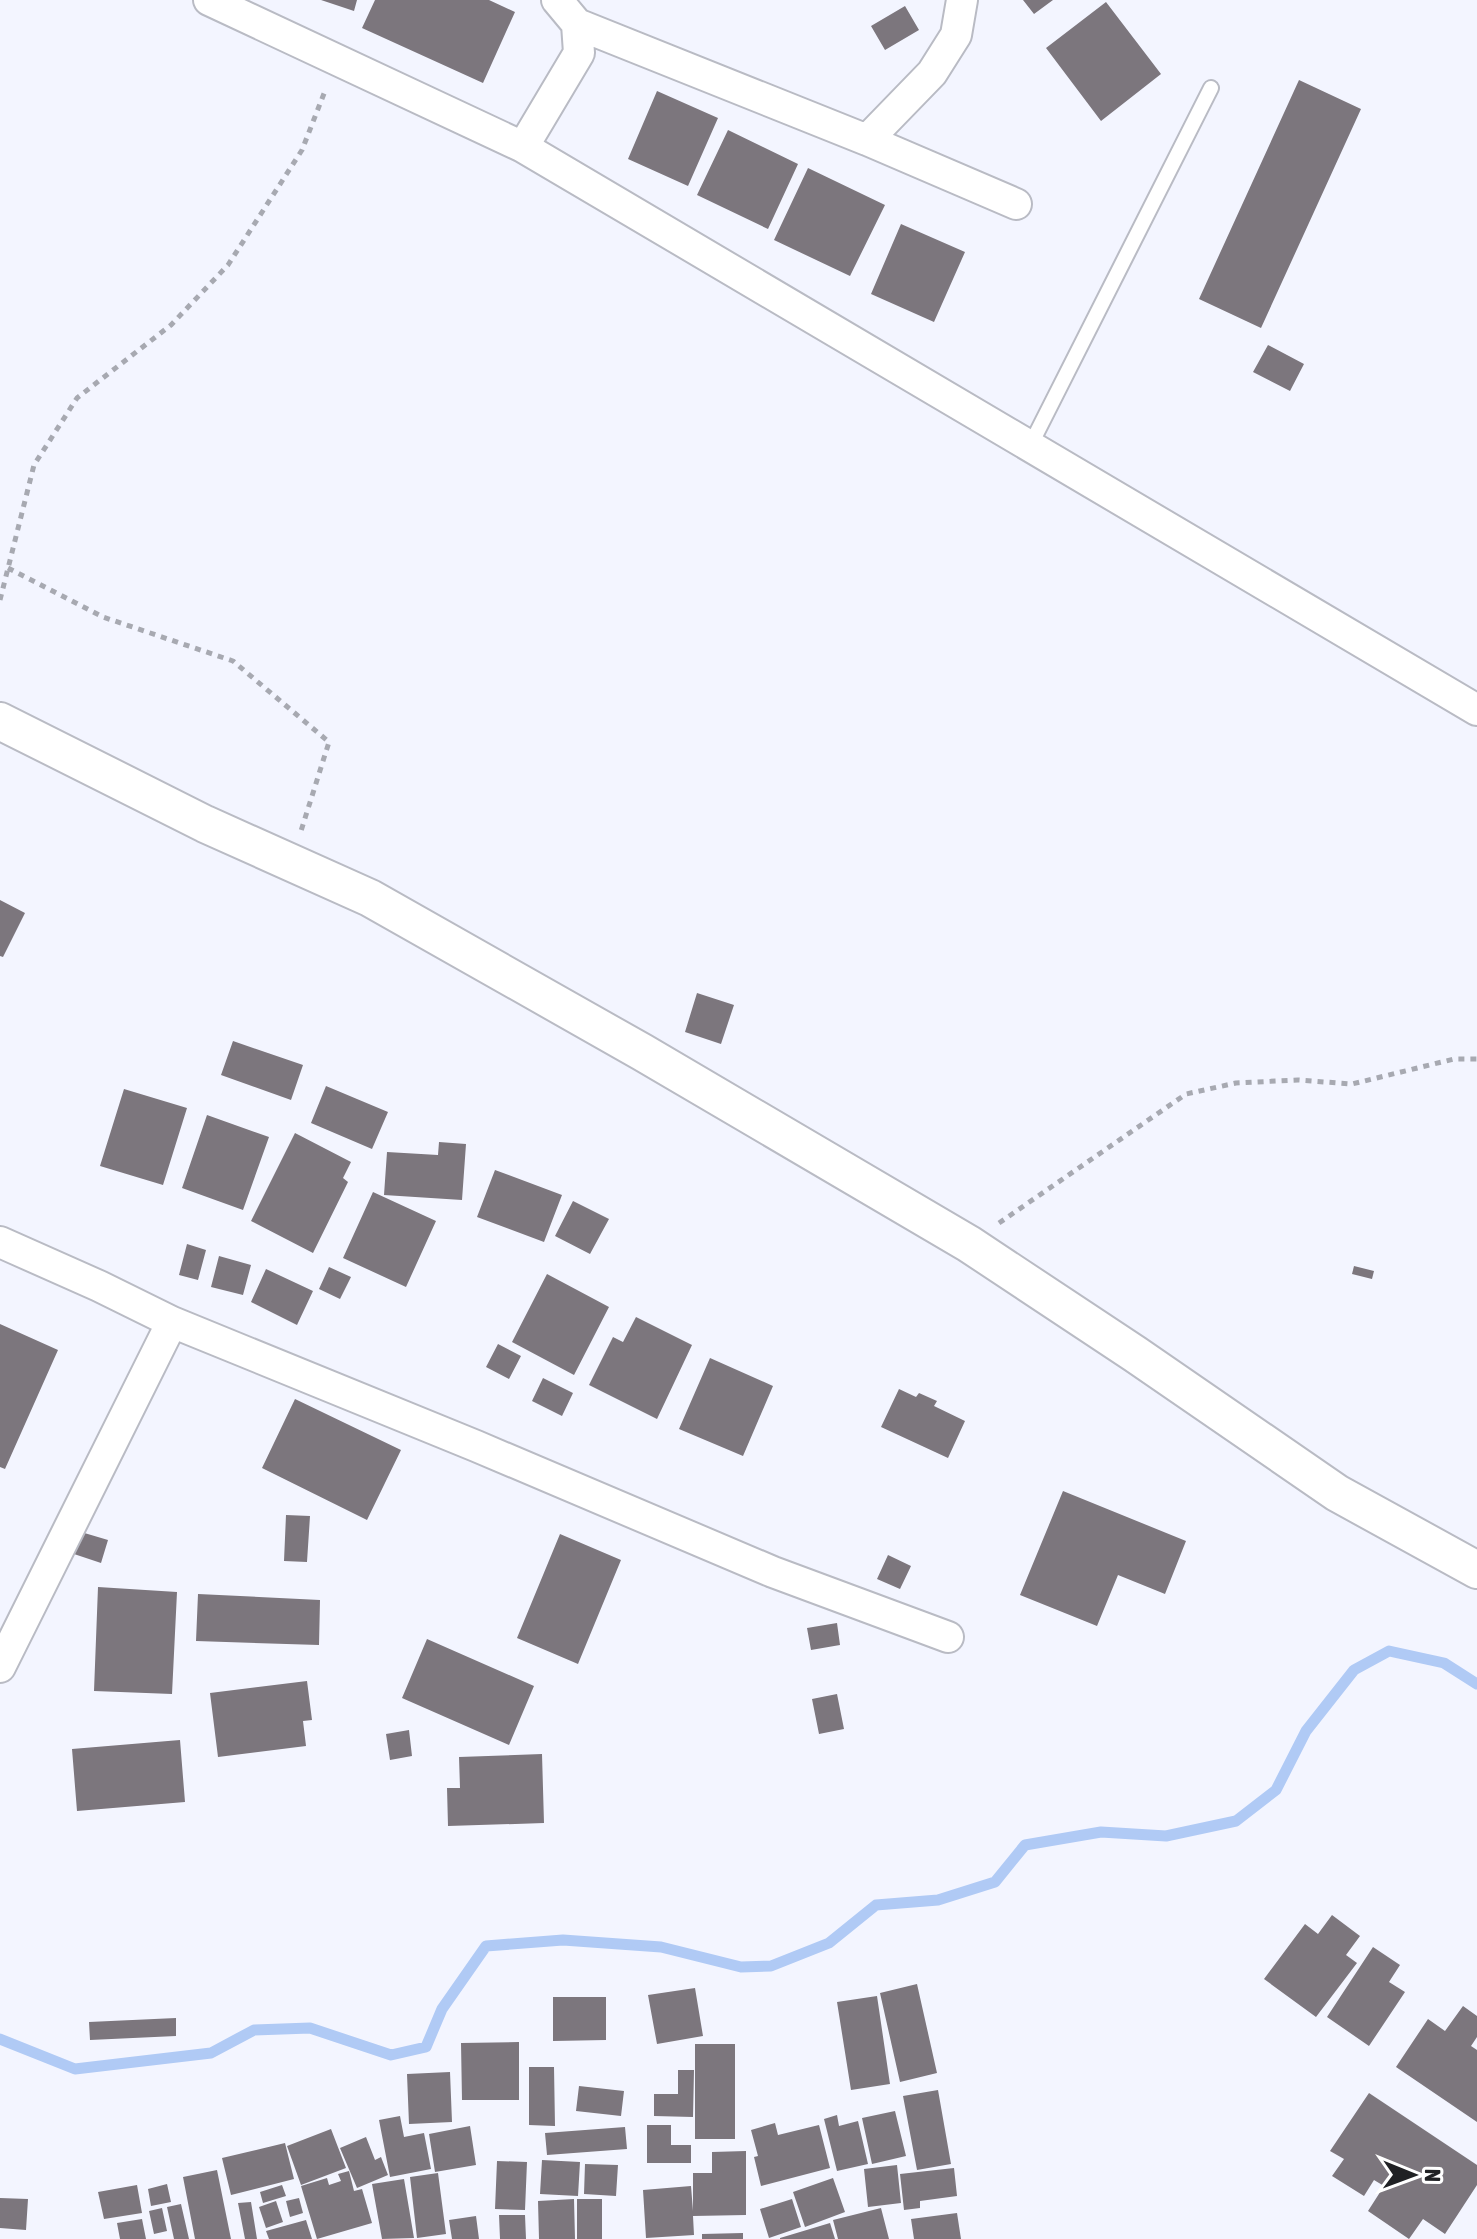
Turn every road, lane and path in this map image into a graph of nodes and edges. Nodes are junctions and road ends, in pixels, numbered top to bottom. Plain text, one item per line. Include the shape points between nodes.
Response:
1 (209, 0) edge
2 (557, 0) edge
3 (962, 0) edge
4 (577, 24) junction
5 (336, 60) junction
6 (1211, 88) dead end
7 (867, 140) junction
8 (523, 147) junction
9 (1016, 204) dead end
10 (1030, 446) junction
11 (8, 568) junction
12 (0, 600) edge
13 (1477, 710) edge
14 (0, 721) edge
15 (291, 863) junction
16 (1477, 1059) edge
17 (0, 1242) edge
18 (969, 1244) junction
19 (172, 1322) junction
20 (1477, 1570) edge
21 (948, 1637) dead end
22 (0, 1667) edge

1 - 5 street
2 - 4 street
3 - 7 street via 956,35 932,73
4 - 7 street
4 - 8 street via 579,53
5 - 8 street
5 - 11 path via 302,150 228,265 171,325 77,398 34,465
6 - 10 lane
7 - 9 street
8 - 10 street
10 - 13 street
11 - 12 path
11 - 15 path via 103,617 233,661 329,742
14 - 15 street
15 - 18 street via 370,898
16 - 18 path via 1454,1059 1352,1084 1267,1081 1186,1094
17 - 19 street
18 - 20 street via 1337,1493
19 - 21 street via 773,1572
19 - 22 street

